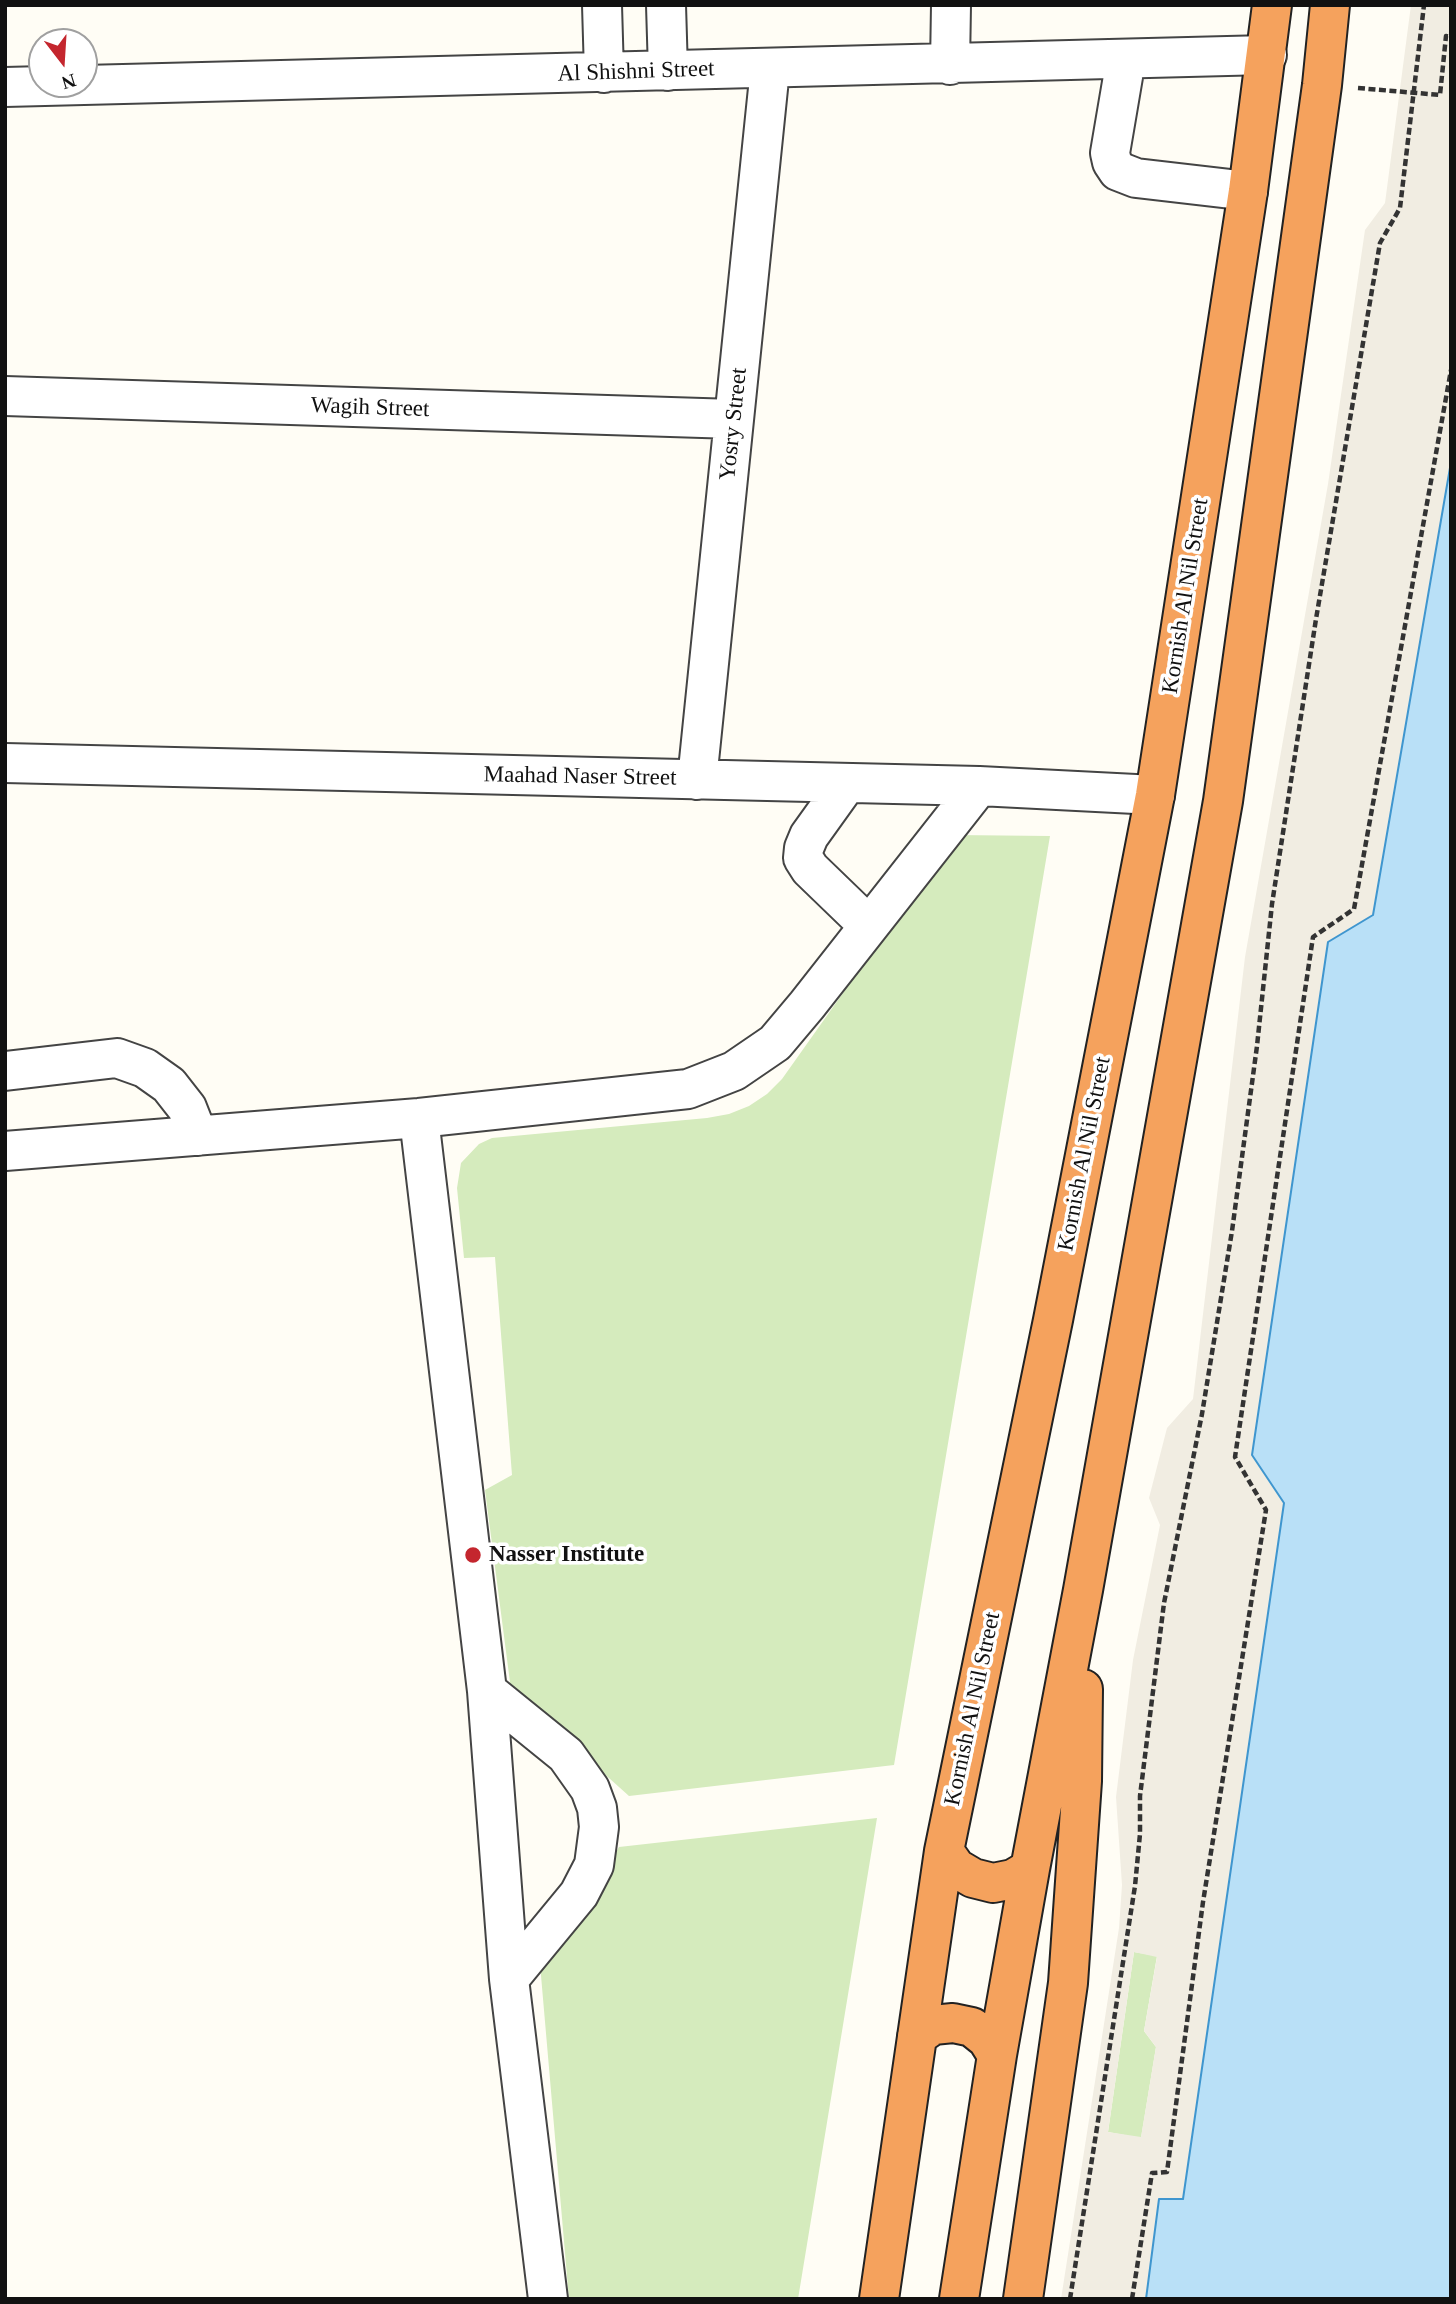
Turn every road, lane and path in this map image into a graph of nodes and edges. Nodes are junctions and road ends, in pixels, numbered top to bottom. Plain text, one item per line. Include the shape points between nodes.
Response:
1 (602, 5) edge
2 (666, 5) edge
3 (951, 5) edge
4 (1272, 5) edge
5 (1330, 5) edge
6 (1424, 5) edge
7 (1451, 37) edge
8 (1267, 55) junction
9 (1126, 59) junction
10 (950, 65) junction
11 (770, 69) junction
12 (668, 71) junction
13 (604, 73) junction
14 (1322, 85) junction
15 (5, 88) edge
16 (1415, 93) junction
17 (1248, 191) junction
18 (1451, 370) edge
19 (5, 397) edge
20 (734, 419) junction
21 (5, 764) edge
22 (697, 780) junction
23 (847, 783) junction
24 (979, 786) junction
25 (1155, 794) junction
26 (869, 926) junction
27 (5, 1071) edge
28 (419, 1118) junction
29 (198, 1136) junction
30 (5, 1151) edge
31 (1083, 1590) junction
32 (487, 1690) junction
33 (944, 1851) junction
34 (1030, 1869) junction
35 (509, 1979) junction
36 (917, 2036) junction
37 (997, 2055) junction
38 (548, 2299) edge
39 (879, 2299) edge
40 (959, 2299) edge
41 (1023, 2299) edge
42 (1070, 2299) edge
43 (1132, 2299) edge

1 - 13 street
2 - 12 street
3 - 10 street
4 - 8 highway, Kornish Al Nil Street
5 - 14 highway
6 - 16 path
7 - 16 path via 1446,36 1440,95
8 - 9 street, Al Shishni Street
8 - 17 highway, Kornish Al Nil Street
9 - 10 street, Al Shishni Street
9 - 17 street via 1110,153 1118,171 1136,178
10 - 11 street, Al Shishni Street
11 - 12 street, Al Shishni Street
11 - 20 street, Yosry Street
12 - 13 street, Al Shishni Street
13 - 15 street, Al Shishni Street
14 - 16 path
14 - 31 highway via 1223,801
16 - 42 path via 1400,208 1380,243 1316,620 1272,904 1230,1244 1164,1603 1142,1774 1135,1886
17 - 25 highway, Kornish Al Nil Street
18 - 43 path via 1354,909 1312,937 1235,1457 1266,1510 1203,1902 1167,2172 1152,2172
19 - 20 street, Wagih Street
20 - 22 street, Yosry Street
21 - 22 street, Maahad Naser Street
22 - 23 street, Maahad Naser Street
23 - 24 street, Maahad Naser Street
23 - 26 street via 809,836 803,858
24 - 25 street, Maahad Naser Street
24 - 26 street
25 - 33 highway, Kornish Al Nil Street via 1054,1320
26 - 28 street via 775,1043 734,1071 688,1089
27 - 29 street via 117,1058 145,1068 169,1085 187,1108
28 - 29 street
28 - 32 street
29 - 30 street
31 - 34 highway
31 - 41 highway via 1082,1781 1068,1983
32 - 35 street
32 - 35 street via 566,1755 590,1788 597,1808 594,1865 579,1894
33 - 34 highway via 956,1868 993,1883
33 - 36 highway, Kornish Al Nil Street
34 - 37 highway
35 - 38 street
36 - 37 highway via 933,2025 972,2027
36 - 39 highway, Kornish Al Nil Street
37 - 40 highway

